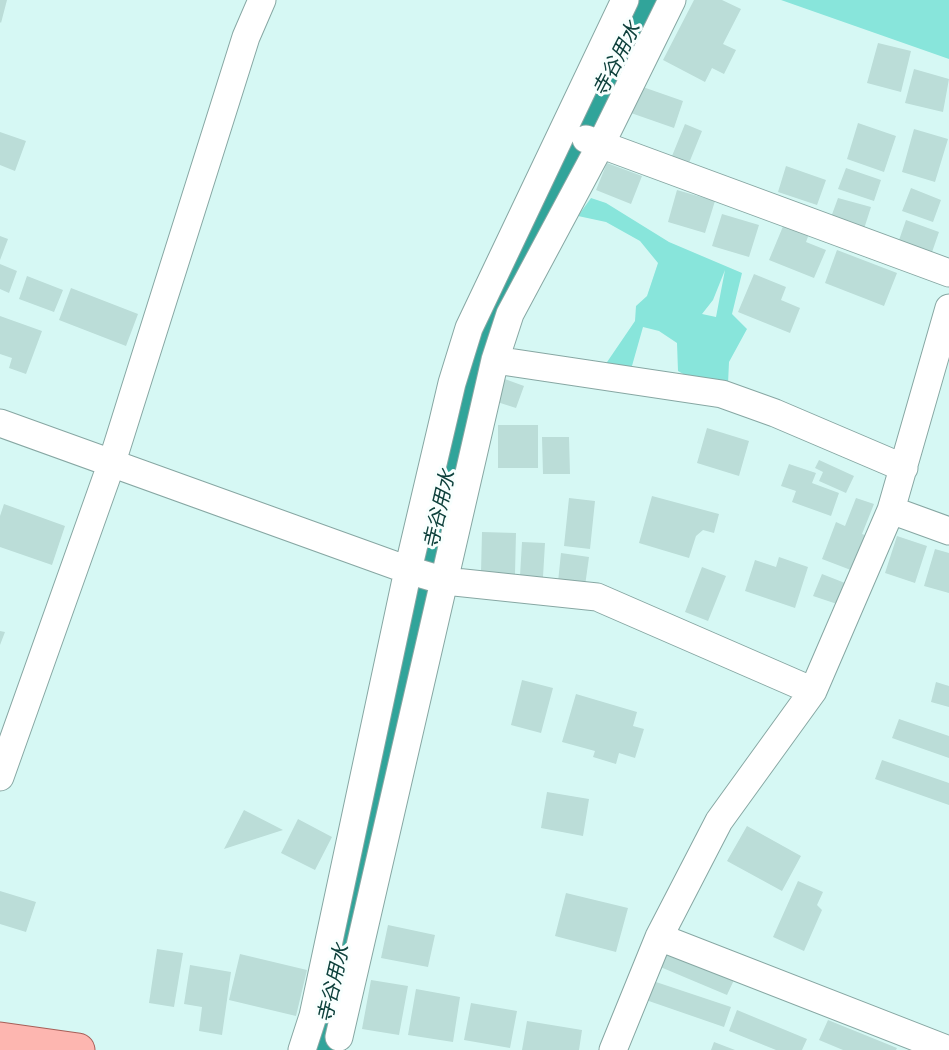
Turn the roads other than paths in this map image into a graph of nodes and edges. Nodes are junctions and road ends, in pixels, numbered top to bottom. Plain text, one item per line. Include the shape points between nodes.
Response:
1 (262, 0) edge
2 (625, 0) edge
3 (672, 0) edge
4 (565, 131) junction
5 (601, 144) junction
6 (949, 273) edge
7 (949, 308) edge
8 (495, 360) junction
9 (0, 423) edge
10 (112, 462) junction
11 (904, 468) junction
12 (891, 510) junction
13 (949, 531) edge
14 (408, 570) junction
15 (444, 581) junction
16 (813, 691) junction
17 (0, 777) edge
18 (659, 937) junction
19 (339, 1037) dead end
20 (0, 1039) edge
21 (78, 1050) edge
22 (302, 1050) edge
23 (613, 1050) edge
24 (949, 1050) edge

1 - 10 street via 246,38
2 - 4 street
3 - 5 street
4 - 5 street
4 - 14 street via 469,328 452,383
5 - 6 street
5 - 8 street via 510,314
7 - 11 street
8 - 11 street via 722,394
8 - 15 street
9 - 10 street
10 - 14 street
10 - 17 street
11 - 12 street
12 - 13 street
12 - 16 street
14 - 15 street
14 - 22 street via 313,1016
15 - 16 street via 597,597
15 - 19 street
16 - 18 street via 718,821
18 - 23 street
18 - 24 street
20 - 21 main road

